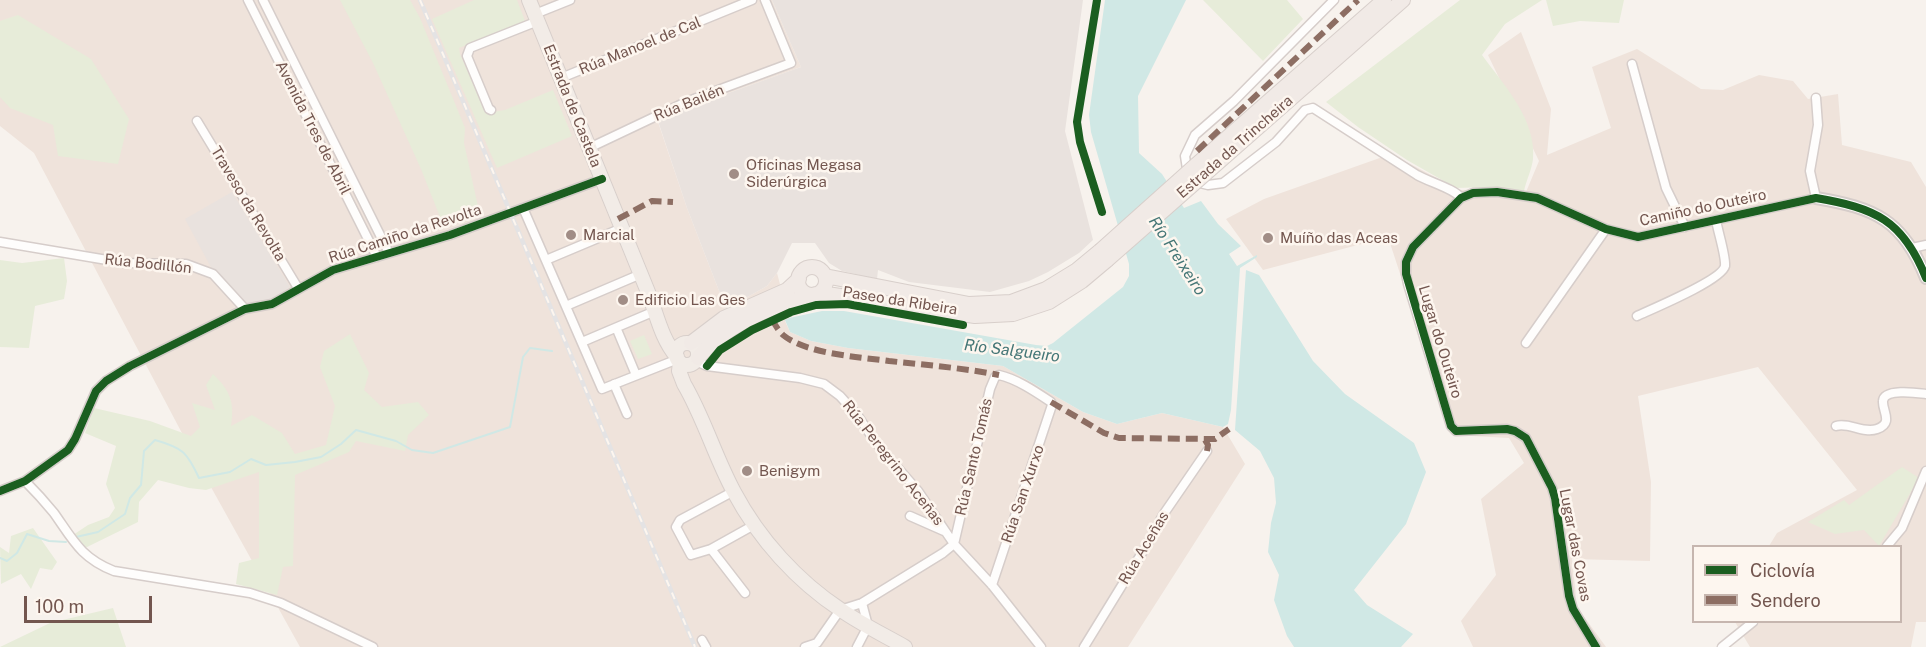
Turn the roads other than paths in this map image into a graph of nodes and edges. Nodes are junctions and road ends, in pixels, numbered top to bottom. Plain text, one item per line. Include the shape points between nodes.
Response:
1 (248, 0) edge
2 (262, 0) edge
3 (529, 0) edge
4 (570, 0) edge
5 (752, 0) edge
6 (765, 0) edge
7 (1334, 0) edge
8 (1384, 0) edge
9 (1403, 0) edge
10 (536, 17) junction
11 (1632, 64) dead end
12 (561, 78) junction
13 (1816, 98) dead end
14 (491, 110) dead end
15 (197, 121) dead end
16 (589, 148) junction
17 (1201, 170) junction
18 (602, 179) junction
19 (1461, 198) junction
20 (1815, 198) junction
21 (524, 208) junction
22 (1716, 220) junction
23 (1685, 226) junction
24 (622, 228) junction
25 (1606, 229) junction
26 (0, 242) edge
27 (1926, 245) edge
28 (1912, 248) junction
29 (389, 253) junction
30 (1104, 255) junction
31 (377, 257) junction
32 (546, 260) junction
33 (640, 274) junction
34 (825, 276) junction
35 (1926, 278) edge
36 (799, 279) junction
37 (298, 288) junction
38 (818, 293) junction
39 (566, 306) junction
40 (245, 309) junction
41 (656, 316) junction
42 (1637, 316) dead end
43 (618, 332) junction
44 (689, 343) junction
45 (1526, 343) dead end
46 (583, 344) junction
47 (687, 360) junction
48 (636, 375) junction
49 (999, 375) joint
50 (614, 384) junction
51 (1926, 394) edge
52 (627, 414) dead end
53 (1836, 426) dead end
54 (1531, 445) joint
55 (1207, 451) dead end
56 (1926, 471) edge
57 (26, 481) junction
58 (0, 491) edge
59 (734, 492) junction
60 (910, 516) dead end
61 (754, 525) junction
62 (945, 531) junction
63 (954, 544) junction
64 (1888, 545) edge
65 (711, 549) junction
66 (992, 585) junction
67 (745, 592) dead end
68 (862, 603) junction
69 (840, 610) junction
70 (1751, 623) edge
71 (868, 626) junction
72 (373, 647) edge
73 (805, 647) edge
74 (857, 647) edge
75 (905, 647) edge
76 (1041, 647) edge
77 (1083, 647) edge
78 (1596, 647) edge
79 (1722, 647) edge

1 - 31 street, Avenida Tres de Abril
2 - 29 street, Avenida Tres de Abril
3 - 10 main road, Estrada de Castela
4 - 10 street
5 - 12 street, Rúa Manoel de Cal
6 - 16 street, Rúa Bailén via 791,63 686,102
7 - 19 street via 1195,135 1185,156 1187,169 1200,183 1223,183 1272,146 1308,108 1430,182 1457,192
8 - 17 highway, Estrada da Trincheira
9 - 17 highway, Estrada da Trincheira
10 - 12 main road, Estrada de Castela
10 - 14 street via 468,51
11 - 23 street via 1666,188
12 - 16 main road, Estrada de Castela
13 - 20 street via 1818,125 1810,171
15 - 37 street, Traveso da Revolta
16 - 18 main road, Estrada de Castela
17 - 30 highway, Estrada da Trincheira, bridge
18 - 21 street, Rúa Camiño da Revolta
18 - 24 main road, Estrada de Castela
19 - 25 street, Camiño do Outeiro via 1497,192 1538,198
19 - 54 street, Lugar do Outeiro via 1413,247 1406,262 1408,284 1453,430 1515,430
20 - 22 street, Camiño do Outeiro
20 - 28 street via 1867,210 1896,228
21 - 29 street, Rúa Camiño da Revolta
21 - 32 street
22 - 23 street, Camiño do Outeiro
22 - 42 street via 1725,266 1721,273
23 - 25 street, Camiño do Outeiro via 1638,237
24 - 32 street
24 - 33 main road, Estrada de Castela
25 - 45 street
26 - 40 street, Rúa Bodillón via 125,263 186,264 213,274
27 - 28 street
28 - 35 street
29 - 31 street, Rúa Camiño da Revolta
30 - 34 highway, Estrada da Trincheira via 1046,289 1011,302 969,304
30 - 38 highway, Estrada da Trincheira via 1082,281 1049,302 1013,314 975,316
31 - 37 street, Rúa Camiño da Revolta via 333,270
32 - 39 street
33 - 39 street
33 - 41 main road, Estrada de Castela
34 - 36 highway, Estrada da Trincheira via 811,267
34 - 38 highway via 825,287
36 - 38 highway via 800,288 807,294
36 - 44 highway, Estrada da Trincheira via 787,290 724,318
37 - 40 street, Rúa Camiño da Revolta via 272,304
38 - 47 highway, Estrada da Trincheira via 726,332
39 - 46 street
40 - 57 street, Rúa Camiño da Revolta via 106,381 96,391 68,450
41 - 43 street
41 - 44 main road via 675,336
41 - 46 street
41 - 47 main road via 669,347
43 - 46 street
43 - 48 street
44 - 47 main road via 680,346
44 - 47 main road via 698,351
46 - 50 street via 602,389
47 - 48 street
47 - 59 main road via 679,371
47 - 62 street, Rúa Peregrino Aceñas via 824,384 858,416
48 - 50 street
49 - 63 street, Rúa Santo Tomás via 990,389
49 - 66 street, Rúa San Xurxo via 1051,402
50 - 52 street
51 - 53 street via 1906,392 1884,397 1887,417 1878,429
54 - 78 street, Lugar das Covas via 1555,498 1573,609
55 - 77 street, Rúa Aceñas
56 - 64 street via 1902,528
57 - 58 street, Rúa Camiño da Revolta
57 - 72 street via 78,549 99,565 114,571 250,593
59 - 61 main road
59 - 65 street via 680,520 676,527 691,555
60 - 62 street
61 - 65 street
61 - 69 main road via 806,583
62 - 63 street, Rúa Peregrino Aceñas
63 - 66 street, Rúa Peregrino Aceñas
63 - 68 street
65 - 67 street
66 - 76 street, Rúa Peregrino Aceñas
68 - 69 street
68 - 71 street
69 - 71 main road
69 - 73 street via 817,643
70 - 79 street
71 - 74 street
71 - 75 main road

